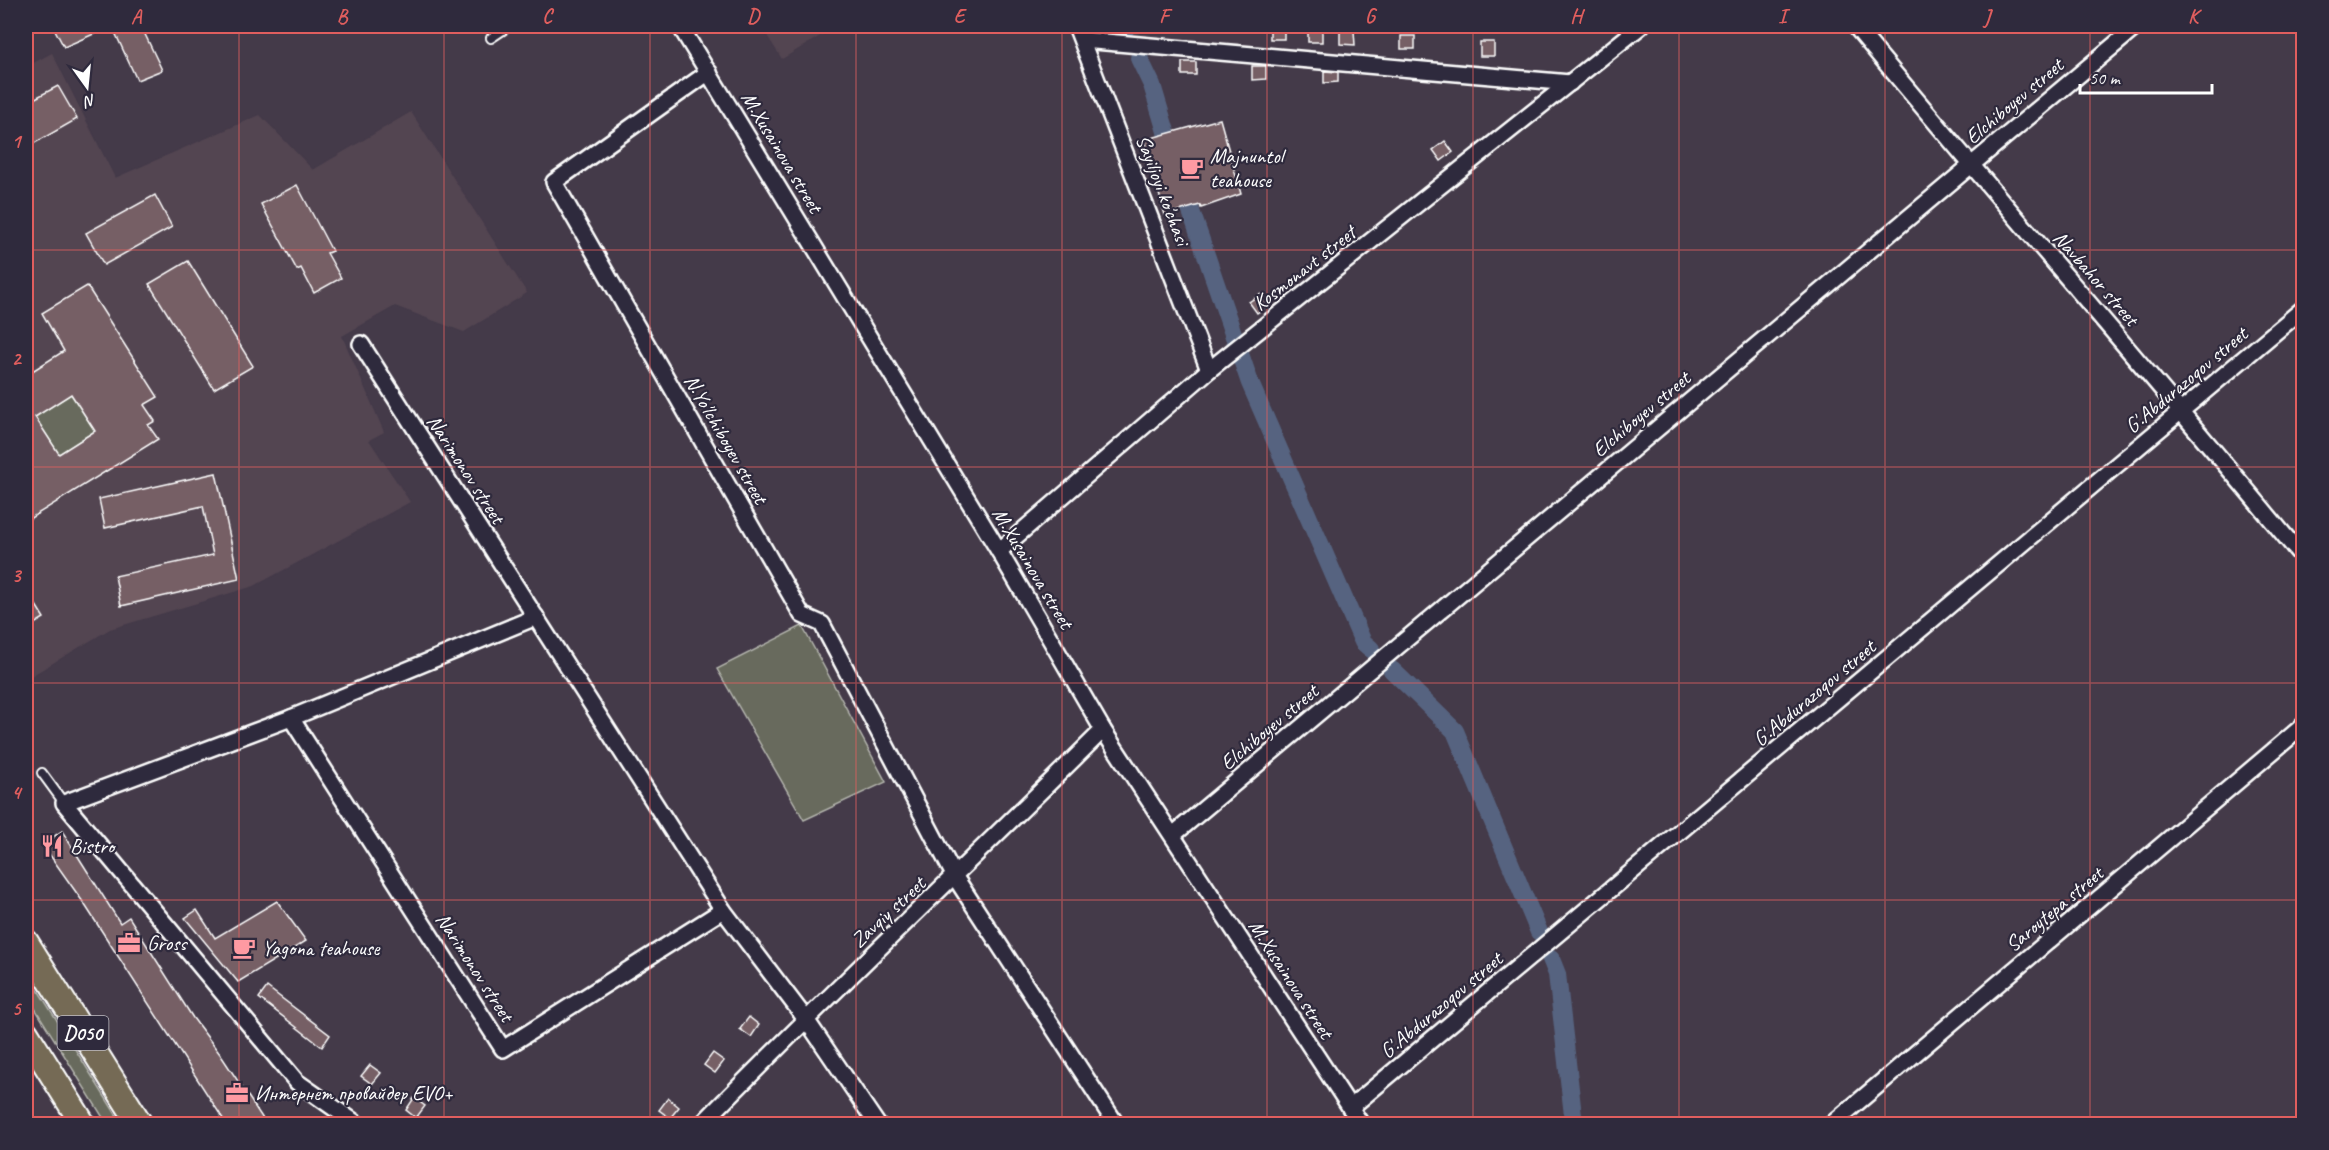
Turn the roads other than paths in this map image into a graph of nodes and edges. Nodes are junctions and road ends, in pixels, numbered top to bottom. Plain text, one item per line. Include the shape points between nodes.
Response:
1 (509, 26) edge
2 (680, 26) edge
3 (1641, 26) edge
4 (1855, 26) edge
5 (2137, 26) edge
6 (1079, 33) edge
7 (492, 38) dead end
8 (709, 72) junction
9 (1570, 83) junction
10 (1970, 165) junction
11 (2304, 308) edge
12 (361, 344) dead end
13 (1210, 369) junction
14 (2182, 411) junction
15 (999, 551) junction
16 (2304, 559) edge
17 (536, 617) junction
18 (291, 718) junction
19 (2304, 725) edge
20 (1103, 730) junction
21 (42, 772) dead end
22 (64, 803) junction
23 (1173, 835) junction
24 (955, 877) junction
25 (723, 910) junction
26 (26, 942) edge
27 (805, 1018) junction
28 (26, 1033) edge
29 (1350, 1108) junction
30 (83, 1125) edge
31 (140, 1125) edge
32 (357, 1125) edge
33 (702, 1125) edge
34 (877, 1125) edge
35 (1116, 1125) edge
36 (1362, 1125) edge
37 (1832, 1125) edge

1 - 7 lane
2 - 8 street, M.Xusainova street
3 - 9 street, Kosmonavt street
4 - 10 street, Navbahor street
5 - 10 street, Elchiboyev street
6 - 9 street
6 - 13 street, Sayiljoyi ko'chasi
8 - 15 street, M.Xusainova street
8 - 24 street, N.Yo'lchiboyev street via 554,182 802,615 822,624
9 - 13 street, Kosmonavt street
10 - 14 street, Navbahor street
10 - 23 street, Elchiboyev street
11 - 14 street, G'.Abdurazoqov street
12 - 17 street, Narimonov street
13 - 15 street, Kosmonavt street
14 - 16 street, Navbahor street
14 - 29 street, G'.Abdurazoqov street
15 - 20 street, M.Xusainova street
17 - 18 street
17 - 25 street, Narimonov street
18 - 22 street
18 - 25 street, Narimonov street via 503,1049
19 - 37 street, Saroytepa street
20 - 23 street, M.Xusainova street
20 - 24 street, Zavqiy street
21 - 22 lane
22 - 32 street via 297,1082
23 - 29 street, M.Xusainova street
24 - 27 street, Zavqiy street
24 - 35 street
25 - 27 street, Narimonov street
26 - 31 main road, D050
27 - 33 street, Zavqiy street
27 - 34 street, Narimonov street
28 - 30 main road, D050
29 - 36 street, M.Xusainova street

